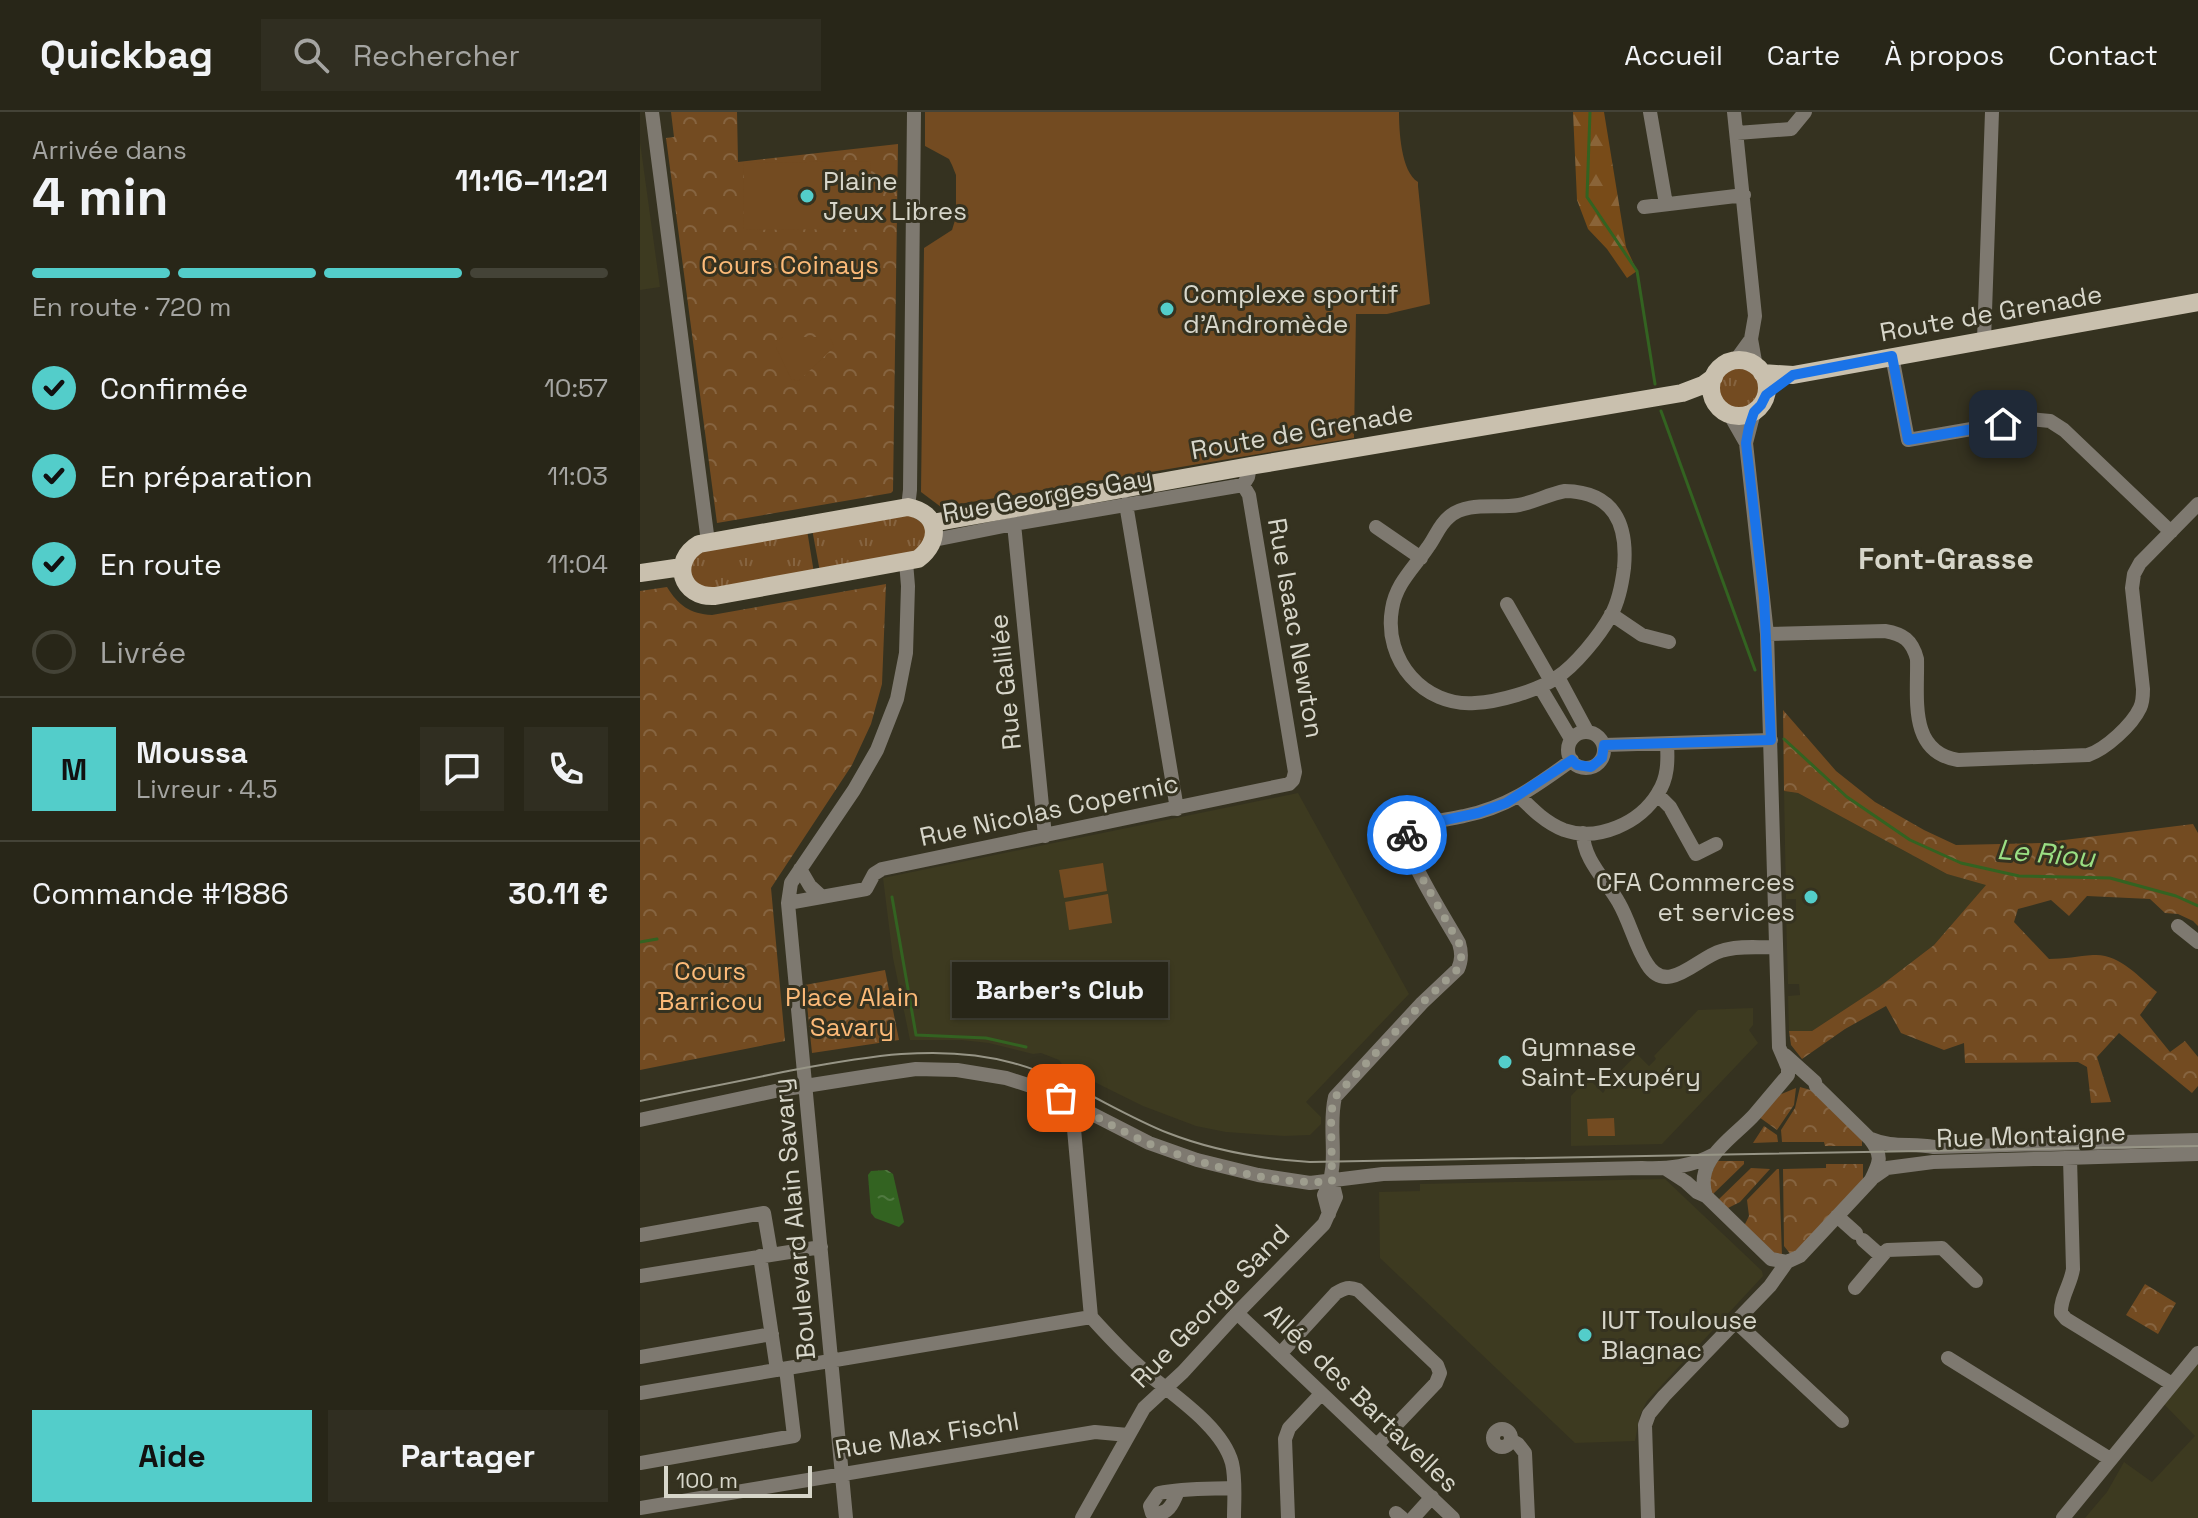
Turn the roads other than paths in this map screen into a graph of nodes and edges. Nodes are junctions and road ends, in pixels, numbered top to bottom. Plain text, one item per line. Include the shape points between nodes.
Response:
1 (652, 112) edge
2 (914, 112) edge
3 (1650, 112) edge
4 (1734, 112) edge
5 (1805, 112) edge
6 (1992, 112) edge
7 (1737, 133) junction
8 (1744, 195) junction
9 (1666, 204) junction
10 (1644, 207) dead end
11 (2198, 302) edge
12 (1751, 339) junction
13 (1984, 340) junction
14 (1892, 356) junction
15 (1735, 361) junction
16 (1759, 370) junction
17 (1793, 375) junction
18 (1714, 377) junction
19 (1682, 393) junction
20 (1766, 395) junction
21 (1714, 401) junction
22 (1754, 412) junction
23 (1730, 415) junction
24 (1746, 443) junction
25 (1250, 466) junction
26 (1243, 485) junction
27 (1126, 504) junction
28 (2198, 504) edge
29 (908, 507) junction
30 (1014, 524) junction
31 (1376, 527) dead end
32 (933, 532) junction
33 (2171, 532) junction
34 (708, 542) junction
35 (1421, 558) junction
36 (906, 562) junction
37 (682, 567) junction
38 (640, 573) edge
39 (1507, 604) dead end
40 (1611, 614) junction
41 (1767, 634) junction
42 (1669, 642) dead end
43 (1550, 681) junction
44 (1587, 731) junction
45 (1571, 739) junction
46 (1771, 740) junction
47 (1667, 744) junction
48 (1604, 745) junction
49 (1572, 760) junction
50 (1293, 780) joint
51 (1658, 795) junction
52 (1519, 796) junction
53 (1177, 809) junction
54 (1583, 833) junction
55 (1045, 836) junction
56 (1716, 844) dead end
57 (800, 869) junction
58 (822, 897) junction
59 (788, 903) junction
60 (2178, 926) dead end
61 (2198, 942) edge
62 (1776, 947) junction
63 (1784, 1057) junction
64 (805, 1086) junction
65 (1816, 1086) junction
66 (1774, 1091) junction
67 (1083, 1109) junction
68 (640, 1120) edge
69 (1870, 1139) junction
70 (2198, 1140) edge
71 (1715, 1154) junction
72 (2198, 1154) edge
73 (2070, 1158) junction
74 (1666, 1169) junction
75 (1871, 1180) junction
76 (1332, 1181) junction
77 (1706, 1196) junction
78 (1837, 1216) junction
79 (640, 1235) edge
80 (821, 1247) junction
81 (766, 1255) junction
82 (1881, 1256) junction
83 (1771, 1259) junction
84 (1787, 1262) junction
85 (640, 1276) edge
86 (1775, 1277) junction
87 (1976, 1281) dead end
88 (1855, 1288) dead end
89 (1237, 1313) junction
90 (1091, 1317) junction
91 (1736, 1322) junction
92 (772, 1334) junction
93 (1281, 1353) junction
94 (2198, 1353) edge
95 (640, 1357) edge
96 (1948, 1358) dead end
97 (831, 1362) junction
98 (782, 1369) junction
99 (2172, 1384) junction
100 (1166, 1387) junction
101 (640, 1393) edge
102 (1321, 1394) junction
103 (1842, 1421) dead end
104 (1128, 1435) junction
105 (1511, 1440) dead end
106 (1377, 1445) junction
107 (2110, 1459) junction
108 (640, 1463) edge
109 (842, 1474) junction
110 (1234, 1488) junction
111 (1178, 1491) dead end
112 (1432, 1497) junction
113 (644, 1511) edge
114 (846, 1518) edge
115 (1082, 1518) edge
116 (1234, 1518) edge
117 (1288, 1518) edge
118 (1413, 1518) edge
119 (1453, 1518) edge
120 (1528, 1518) edge
121 (1648, 1518) edge
122 (2063, 1518) edge

1 - 34 street
2 - 29 street
3 - 9 street
4 - 7 street
5 - 7 street via 1791,129
6 - 13 street
7 - 8 street
8 - 9 street
8 - 12 street via 1755,316
9 - 10 street
11 - 13 main road, Route de Grenade
12 - 15 street
12 - 16 street
13 - 14 main road, Route de Grenade
14 - 17 main road, Route de Grenade
14 - 33 street via 1908,440 2029,419 2050,421
15 - 16 main road via 1747,361
15 - 18 main road
16 - 17 main road
16 - 20 main road
17 - 20 main road
18 - 19 main road
18 - 21 main road
19 - 21 main road
19 - 25 main road, Route de Grenade
20 - 22 main road
21 - 23 main road
22 - 23 main road
22 - 24 street
23 - 24 street
24 - 41 street
25 - 26 street
25 - 32 main road, Route de Grenade
26 - 27 street, Rue Georges Gay
26 - 50 street, Rue Isaac Newton via 1249,495 1287,716
27 - 30 street, Rue Georges Gay
27 - 53 street
28 - 33 street
29 - 32 main road via 922,511
29 - 34 main road
30 - 32 street, Rue Georges Gay
30 - 55 street, Rue Galilée
31 - 35 street
32 - 36 main road via 926,554
33 - 41 street via 2134,574 2141,706 2105,747 2088,755 1949,758 1933,750 1922,734 1917,659 1899,633
34 - 37 main road via 691,550
35 - 40 street via 1442,524 1458,512 1578,491 1603,500 1614,511 1625,538 1619,596
35 - 43 street via 1401,583 1391,611 1395,650 1413,680 1439,698 1476,703
36 - 37 main road via 706,596 686,585
36 - 57 street, Boulevard Alain Savary via 906,653 897,699 877,750
37 - 38 main road
39 - 43 street
40 - 42 street via 1642,635
40 - 43 street via 1583,652
41 - 46 street
43 - 44 street
43 - 45 street
44 - 45 street
44 - 48 street
45 - 49 street
46 - 47 street
46 - 62 street
47 - 48 street
47 - 51 street via 1666,773
48 - 49 street via 1602,758 1591,767
49 - 52 street
50 - 53 street, Rue Nicolas Copernic
51 - 54 street via 1625,824
51 - 56 street via 1696,854
52 - 54 street via 1552,825
52 - 76 street, Rue George Sand via 1493,809 1417,826 1407,833 1409,855 1459,943 1461,962 1335,1097
53 - 55 street, Rue Nicolas Copernic
54 - 62 street via 1589,857 1621,905 1652,971 1673,977 1720,951
55 - 58 street, Rue Nicolas Copernic via 882,869 866,889
57 - 58 street
57 - 59 street, Boulevard Alain Savary
58 - 59 street, Rue Nicolas Copernic
59 - 64 street, Boulevard Alain Savary
60 - 61 street
62 - 63 street via 1778,1040
63 - 65 street
63 - 66 street via 1788,1075
64 - 67 street via 916,1069 957,1070 1006,1078
64 - 68 street
64 - 80 street, Boulevard Alain Savary
65 - 66 street via 1790,1084
65 - 69 street
66 - 71 street
67 - 76 street via 1149,1143 1197,1160 1271,1177
67 - 90 street via 1074,1129
69 - 70 street, Rue Montaigne via 1934,1147
69 - 75 street via 1879,1157
71 - 74 street
71 - 77 street via 1704,1177
72 - 73 street, Rue Montaigne
73 - 75 street, Rue Montaigne via 1897,1166
73 - 99 street via 2073,1269 2061,1313
74 - 76 street via 1383,1174
74 - 77 street
75 - 78 street
76 - 89 street, Rue George Sand via 1337,1195 1324,1224
77 - 83 street
78 - 82 street
78 - 84 street via 1800,1256
79 - 81 street via 764,1213
80 - 81 street
80 - 97 street, Boulevard Alain Savary
81 - 85 street
81 - 92 street
82 - 87 street via 1887,1250 1942,1248
82 - 88 street
83 - 84 street
83 - 86 street
84 - 86 street
86 - 91 street
89 - 93 street, Allée des Bartavelles
89 - 100 street, Rue George Sand
90 - 97 street
90 - 100 street
91 - 103 street
91 - 121 street via 1649,1414 1644,1438
92 - 95 street
92 - 98 street
93 - 102 street, Allée des Bartavelles
93 - 106 street via 1336,1293 1351,1287 1437,1365 1436,1383
94 - 99 street
96 - 107 street
97 - 98 street
97 - 109 street, Boulevard Alain Savary
98 - 101 street
98 - 108 street via 794,1436
99 - 107 street
100 - 104 street, Rue George Sand via 1144,1408
100 - 110 street via 1217,1435 1234,1472
102 - 106 street, Allée des Bartavelles
102 - 117 street via 1285,1439
104 - 109 street, Rue Max Fischl via 1095,1432
104 - 115 street, Rue George Sand
105 - 120 street via 1525,1453
106 - 112 street, Allée des Bartavelles
107 - 122 street
109 - 113 street, Rue Max Fischl
109 - 114 street, Boulevard Alain Savary
110 - 111 street
110 - 116 street
112 - 118 street
112 - 119 street, Allée des Bartavelles

